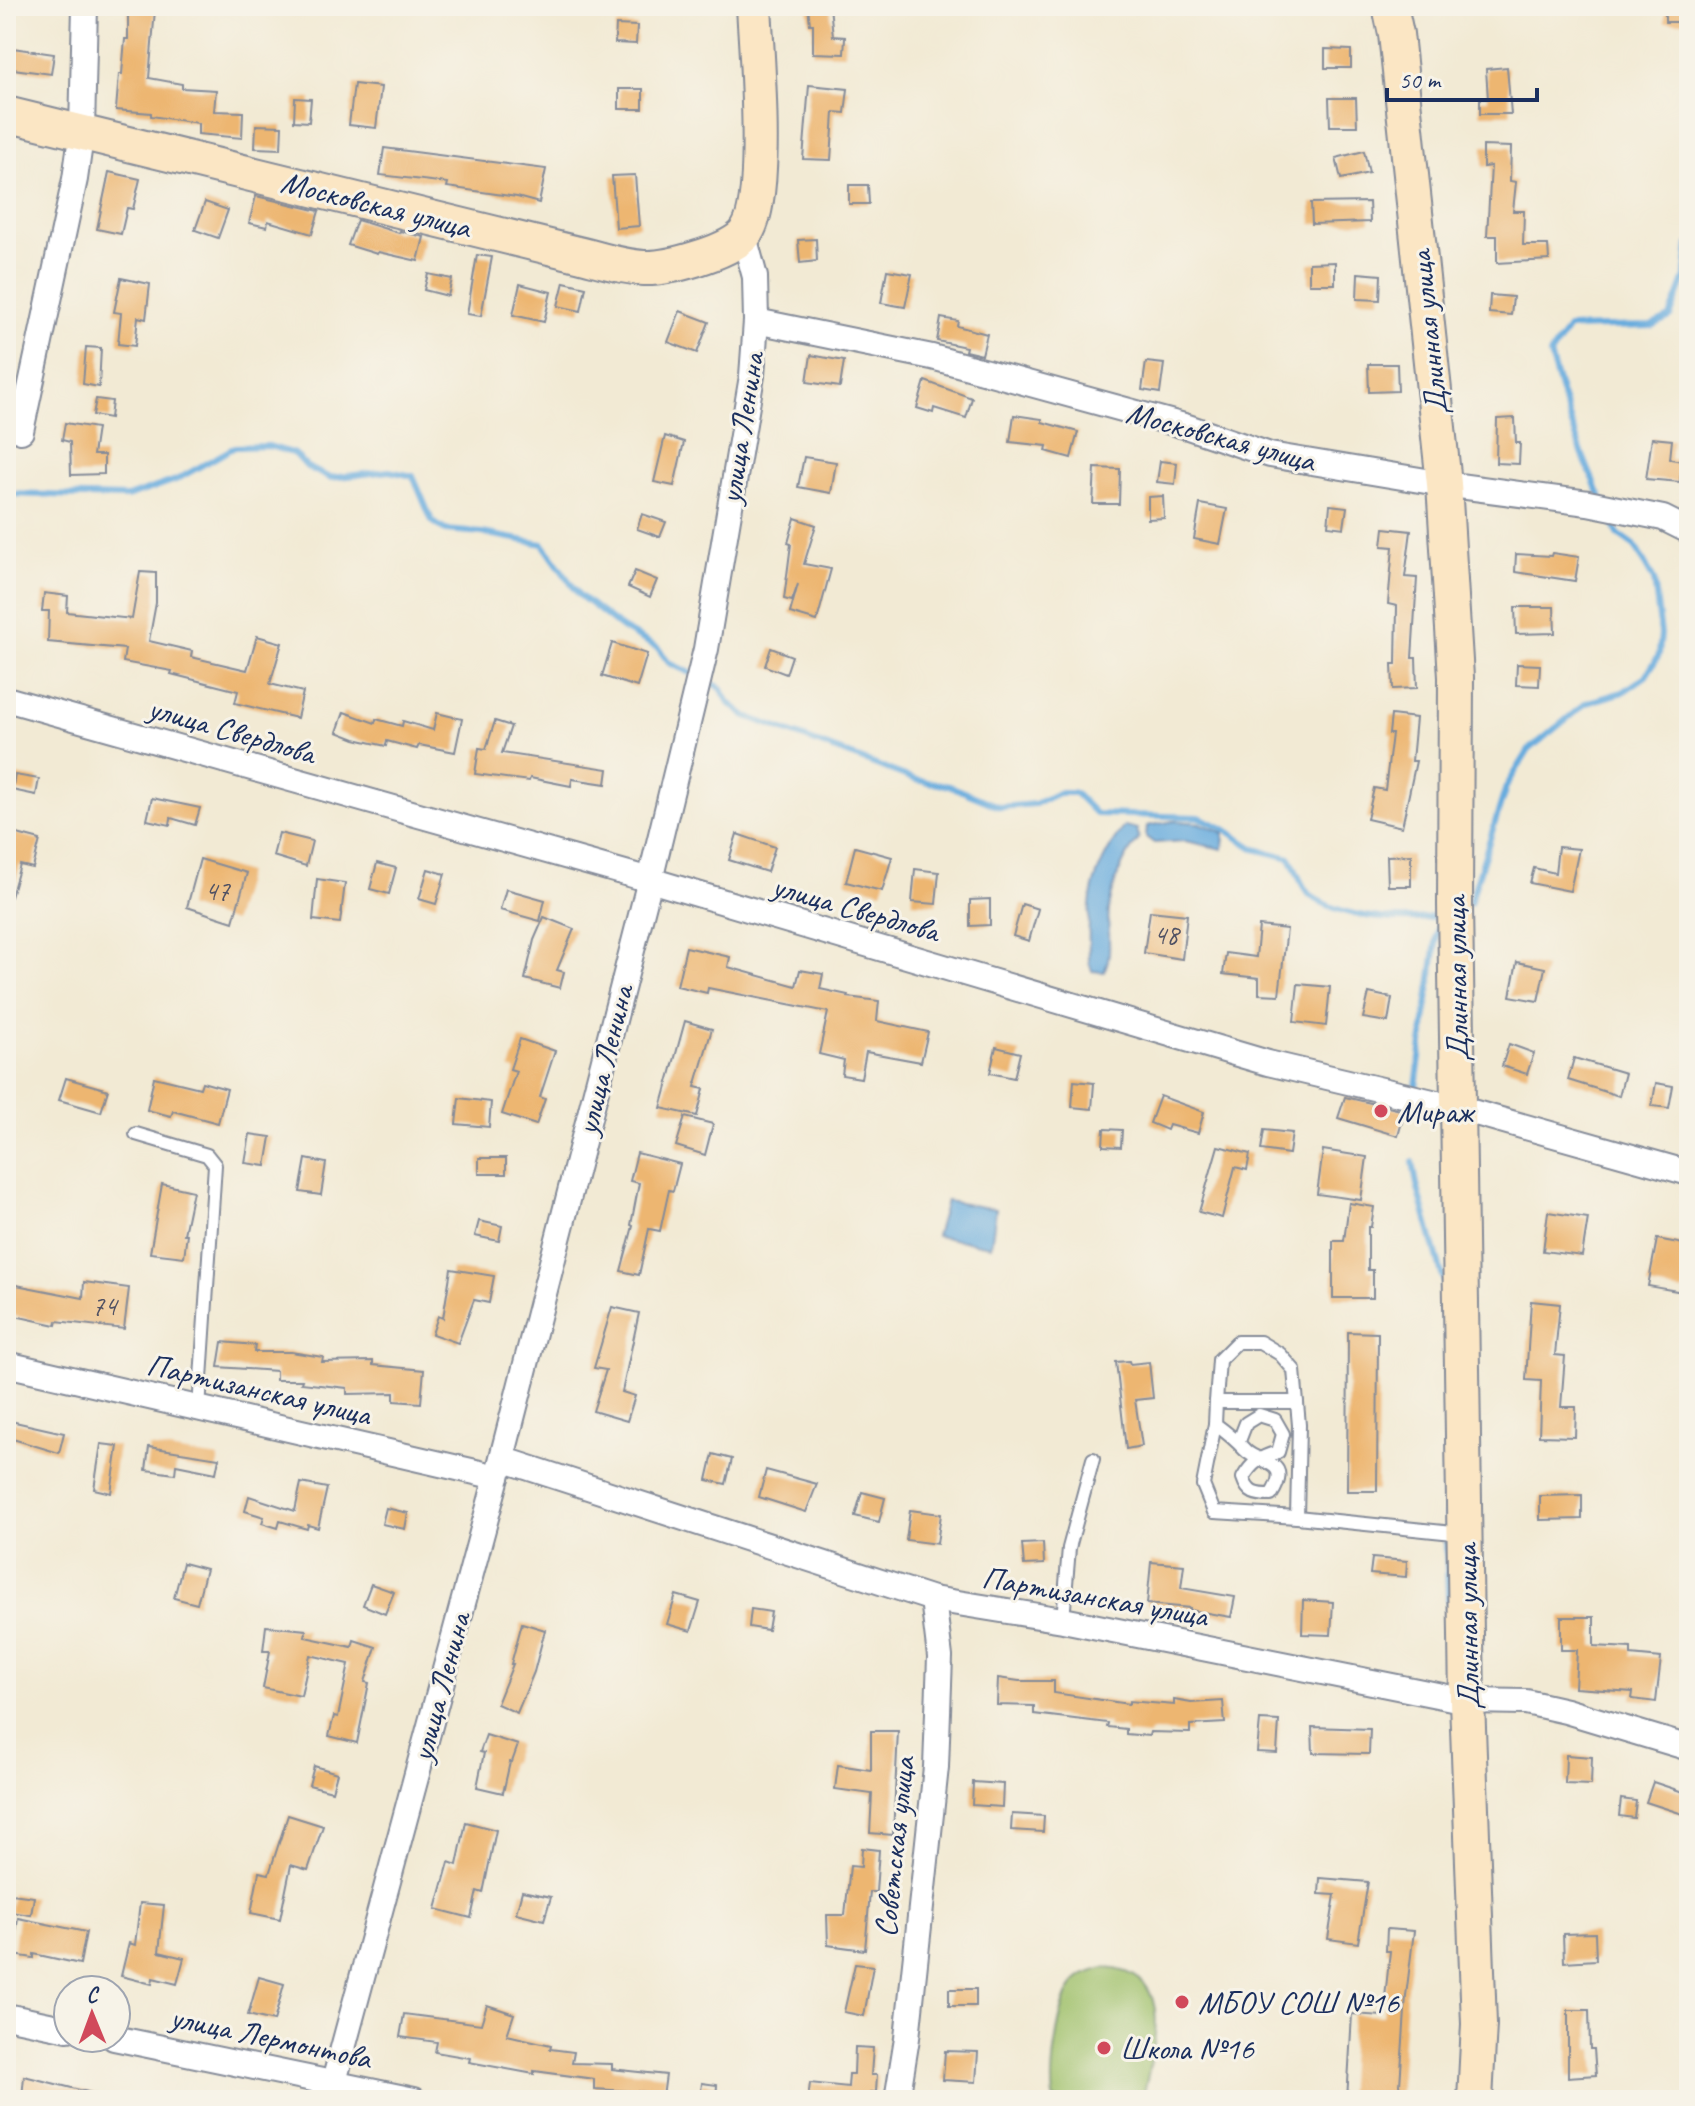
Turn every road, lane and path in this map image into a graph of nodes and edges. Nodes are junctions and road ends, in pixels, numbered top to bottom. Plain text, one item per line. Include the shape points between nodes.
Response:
1 (85, 6) edge
2 (754, 6) edge
3 (1390, 6) edge
4 (6, 114) edge
5 (82, 130) junction
6 (744, 236) junction
7 (756, 321) junction
8 (21, 431) dead end
9 (1444, 484) junction
10 (1689, 531) edge
11 (6, 699) edge
12 (650, 880) junction
13 (1458, 1108) junction
14 (136, 1134) dead end
15 (1689, 1173) edge
16 (6, 1364) edge
17 (1216, 1402) junction
18 (1297, 1402) junction
19 (199, 1409) junction
20 (1215, 1424) junction
21 (1239, 1441) junction
22 (1093, 1459) dead end
23 (499, 1468) junction
24 (1297, 1517) junction
25 (1466, 1535) junction
26 (933, 1599) junction
27 (1063, 1620) junction
28 (1467, 1701) junction
29 (1689, 1748) edge
30 (6, 2016) edge
31 (52, 2026) edge
32 (132, 2042) edge
33 (332, 2091) edge
34 (414, 2100) edge
35 (897, 2100) edge
36 (1475, 2100) edge

1 - 5 street
2 - 6 main road via 760,159 756,203
3 - 9 main road, Длинная улица
4 - 5 main road, Московская улица
5 - 6 main road, Московская улица via 645,268 716,251
5 - 8 street
6 - 7 street, улица Ленина via 755,277
7 - 9 street, Московская улица via 932,357 1188,427 1270,455
7 - 12 street, улица Ленина via 752,376 706,649
9 - 10 street, Московская улица via 1588,503 1663,518
9 - 13 main road, Длинная улица via 1456,677
11 - 12 street, улица Свердлова
12 - 13 street, улица Свердлова via 1268,1063
12 - 23 street, улица Ленина
13 - 15 street, улица Свердлова
13 - 25 main road, Длинная улица
14 - 19 lane via 207,1155 215,1165
16 - 19 street, Партизанская улица
17 - 18 lane
17 - 18 lane via 1219,1360 1237,1342 1260,1342 1280,1354 1294,1370
17 - 20 lane
18 - 24 lane
19 - 23 street, Партизанская улица
20 - 21 lane
20 - 24 lane via 1203,1485 1214,1512
21 - 21 lane via 1246,1423 1259,1415 1275,1420 1283,1434 1278,1452 1261,1457 1246,1452
22 - 27 lane via 1069,1548
23 - 26 street, Партизанская улица
23 - 33 street, улица Ленина
24 - 25 lane
25 - 28 main road, Длинная улица
26 - 27 street, Партизанская улица
26 - 35 street, Советская улица via 940,1657 936,1767
27 - 28 street, Партизанская улица
28 - 29 street, Партизанская улица via 1526,1702
28 - 36 main road, Длинная улица via 1479,2024
30 - 31 street
32 - 33 street, улица Лермонтова
33 - 34 street, улица Лермонтова

